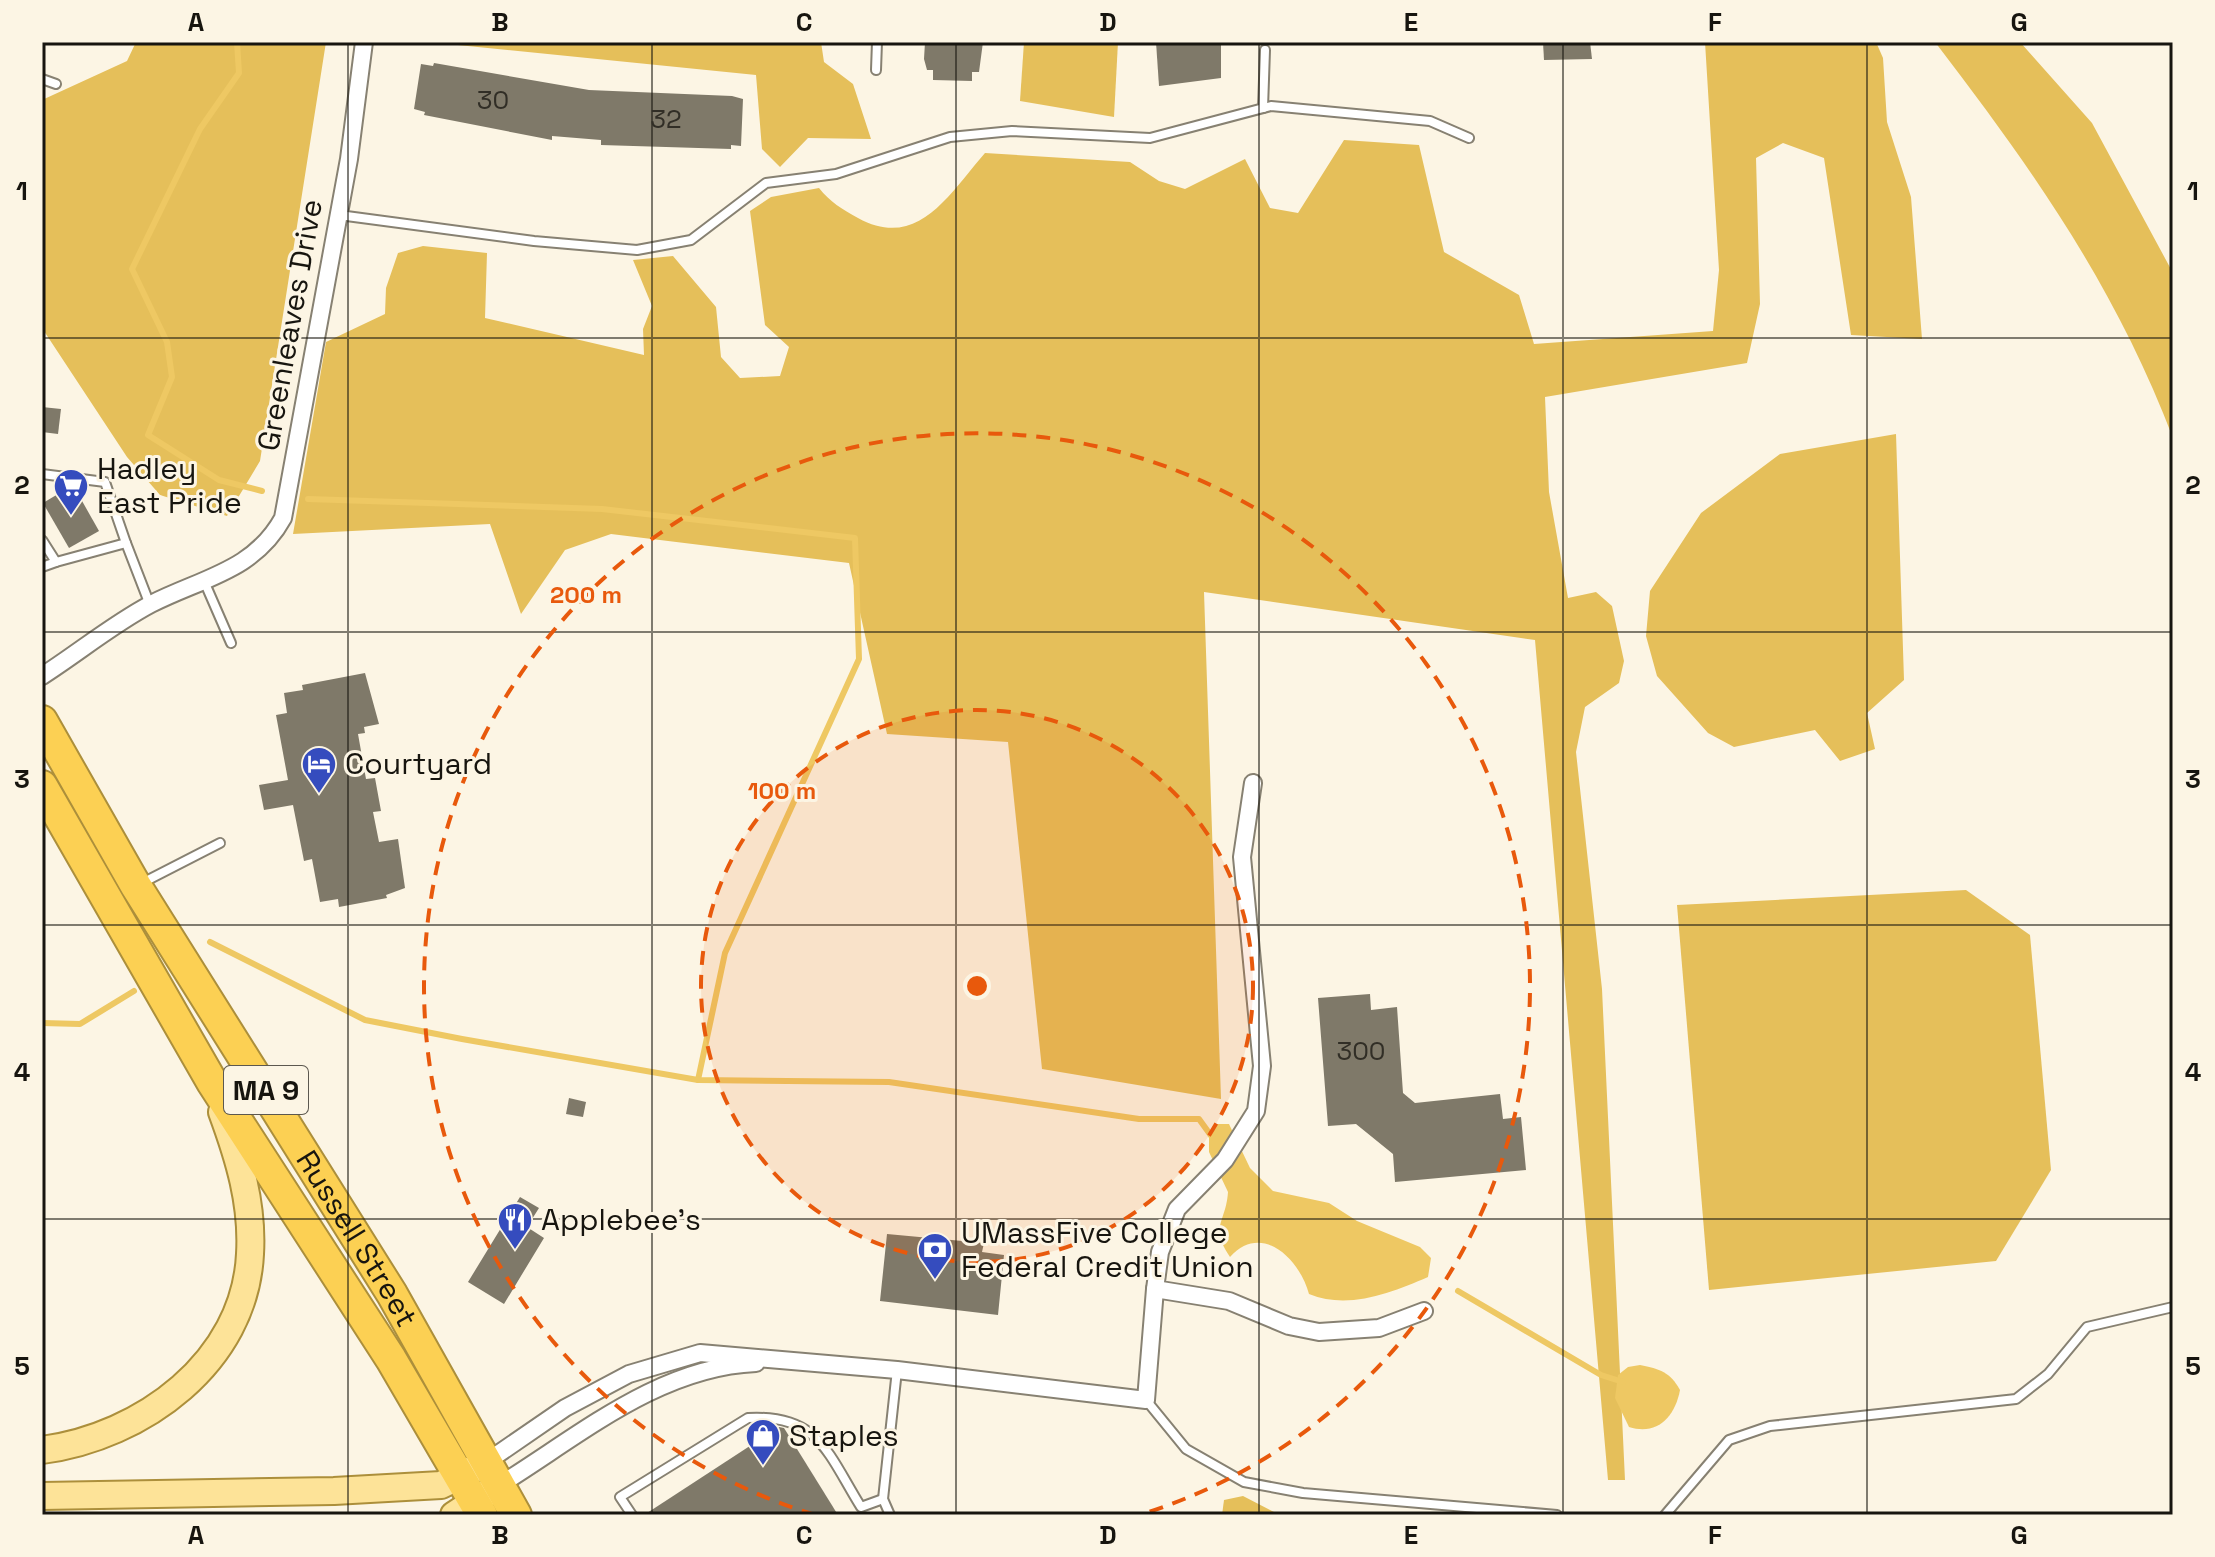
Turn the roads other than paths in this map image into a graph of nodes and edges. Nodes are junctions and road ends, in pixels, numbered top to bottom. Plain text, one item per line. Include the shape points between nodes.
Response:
1 (364, 42) edge
2 (877, 42) edge
3 (1265, 50) dead end
4 (876, 70) dead end
5 (42, 79) edge
6 (56, 84) dead end
7 (1263, 108) junction
8 (1469, 138) dead end
9 (339, 215) junction
10 (42, 474) edge
11 (42, 540) edge
12 (126, 543) junction
13 (56, 562) junction
14 (42, 567) edge
15 (204, 581) junction
16 (150, 605) junction
17 (231, 643) dead end
18 (42, 676) edge
19 (42, 721) edge
20 (1253, 783) dead end
21 (42, 786) edge
22 (220, 843) dead end
23 (136, 886) junction
24 (212, 1082) junction
25 (1155, 1289) junction
26 (2173, 1307) edge
27 (1424, 1311) dead end
28 (801, 1362) junction
29 (897, 1370) junction
30 (1146, 1400) junction
31 (42, 1450) edge
32 (476, 1493) edge
33 (42, 1496) edge
34 (883, 1499) junction
35 (516, 1515) edge
36 (632, 1515) edge
37 (890, 1515) edge
38 (1557, 1515) edge
39 (1665, 1515) edge

1 - 9 street, Greenleaves Drive
2 - 4 lane
3 - 7 lane
5 - 6 lane
7 - 8 lane via 1430,121
7 - 9 lane via 1150,138 1012,131 950,137 836,174 766,183 691,240 637,250
9 - 15 street, Greenleaves Drive via 283,518 270,542
10 - 12 lane via 105,482
11 - 13 lane
12 - 13 lane
12 - 16 lane
13 - 14 lane
15 - 16 street, Greenleaves Drive
15 - 17 lane
16 - 18 street, Greenleaves Drive
19 - 23 highway, Russell Street / MA 9
20 - 25 street via 1242,857 1262,1066 1256,1111 1225,1160 1177,1209 1168,1226
21 - 24 highway, Russell Street / MA 9
22 - 23 lane
23 - 32 highway, Russell Street / MA 9 via 392,1294
24 - 31 main road via 248,1206 250,1256 232,1323 211,1358 166,1402 114,1431
24 - 32 highway, Russell Street / MA 9
25 - 27 street via 1229,1301 1289,1326 1319,1332 1379,1328
25 - 30 street
26 - 39 lane via 2087,1327 2048,1374 2016,1399 1770,1426 1729,1440
28 - 29 street
28 - 32 street via 721,1367 669,1382
28 - 32 street via 700,1353 652,1365 565,1408
29 - 30 street
29 - 34 lane
30 - 38 lane via 1186,1449 1244,1482 1303,1493
32 - 33 main road via 441,1485
32 - 35 highway, Russell Street / MA 9
34 - 36 lane via 861,1507 808,1430 781,1419 748,1418 620,1497
34 - 37 lane

